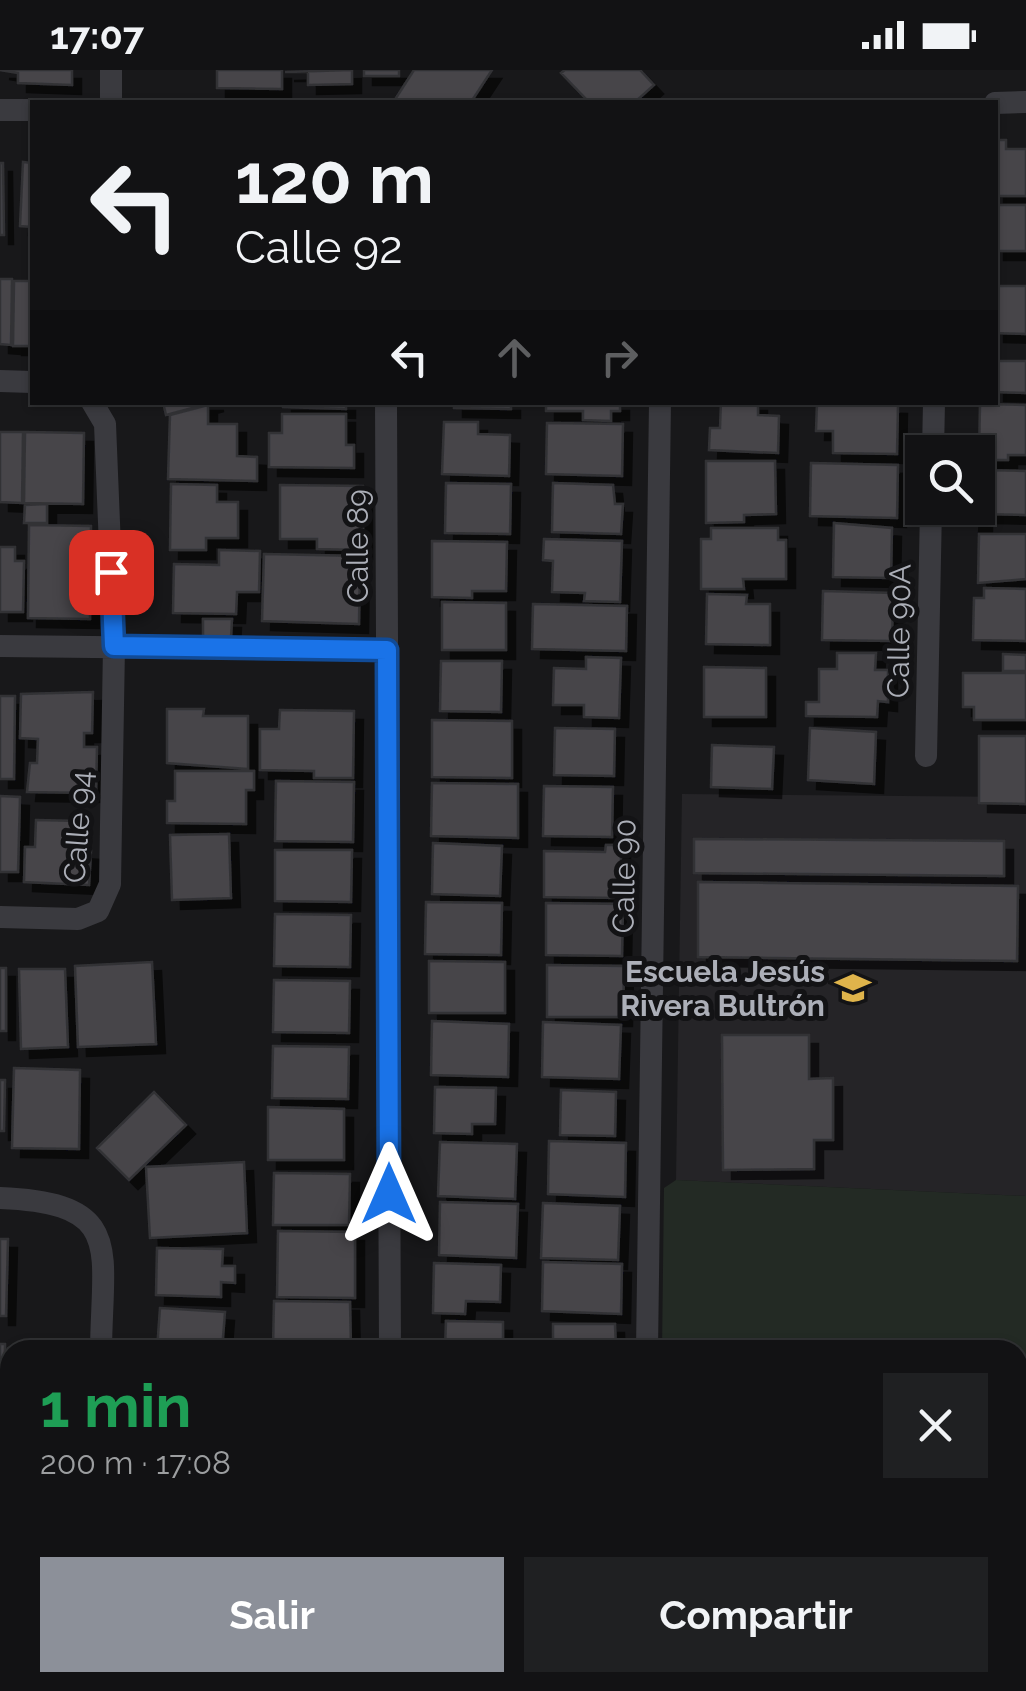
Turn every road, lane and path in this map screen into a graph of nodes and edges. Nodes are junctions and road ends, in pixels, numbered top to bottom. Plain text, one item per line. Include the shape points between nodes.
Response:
1 (112, 70) edge
2 (111, 100) edge
3 (998, 102) edge
4 (1026, 102) edge
5 (0, 110) edge
6 (30, 110) edge
7 (0, 382) edge
8 (30, 382) edge
9 (94, 405) edge
10 (386, 405) edge
11 (660, 405) edge
12 (934, 405) edge
13 (933, 435) edge
14 (932, 525) edge
15 (0, 646) edge
16 (114, 646) junction
17 (387, 650) junction
18 (926, 756) dead end
19 (0, 917) edge
20 (0, 1198) edge
21 (101, 1340) edge
22 (390, 1340) edge
23 (648, 1340) edge

1 - 2 street
3 - 4 street
5 - 6 street
7 - 8 street
9 - 16 street, Calle 94 via 105,424
10 - 17 street, Calle 89
11 - 23 street, Calle 90
12 - 13 street
14 - 18 street, Calle 90A
15 - 16 street
16 - 17 street
16 - 19 street, Calle 94 via 110,884 98,911 78,919
17 - 22 street, Calle 89
20 - 21 street via 51,1200 82,1213 102,1240

